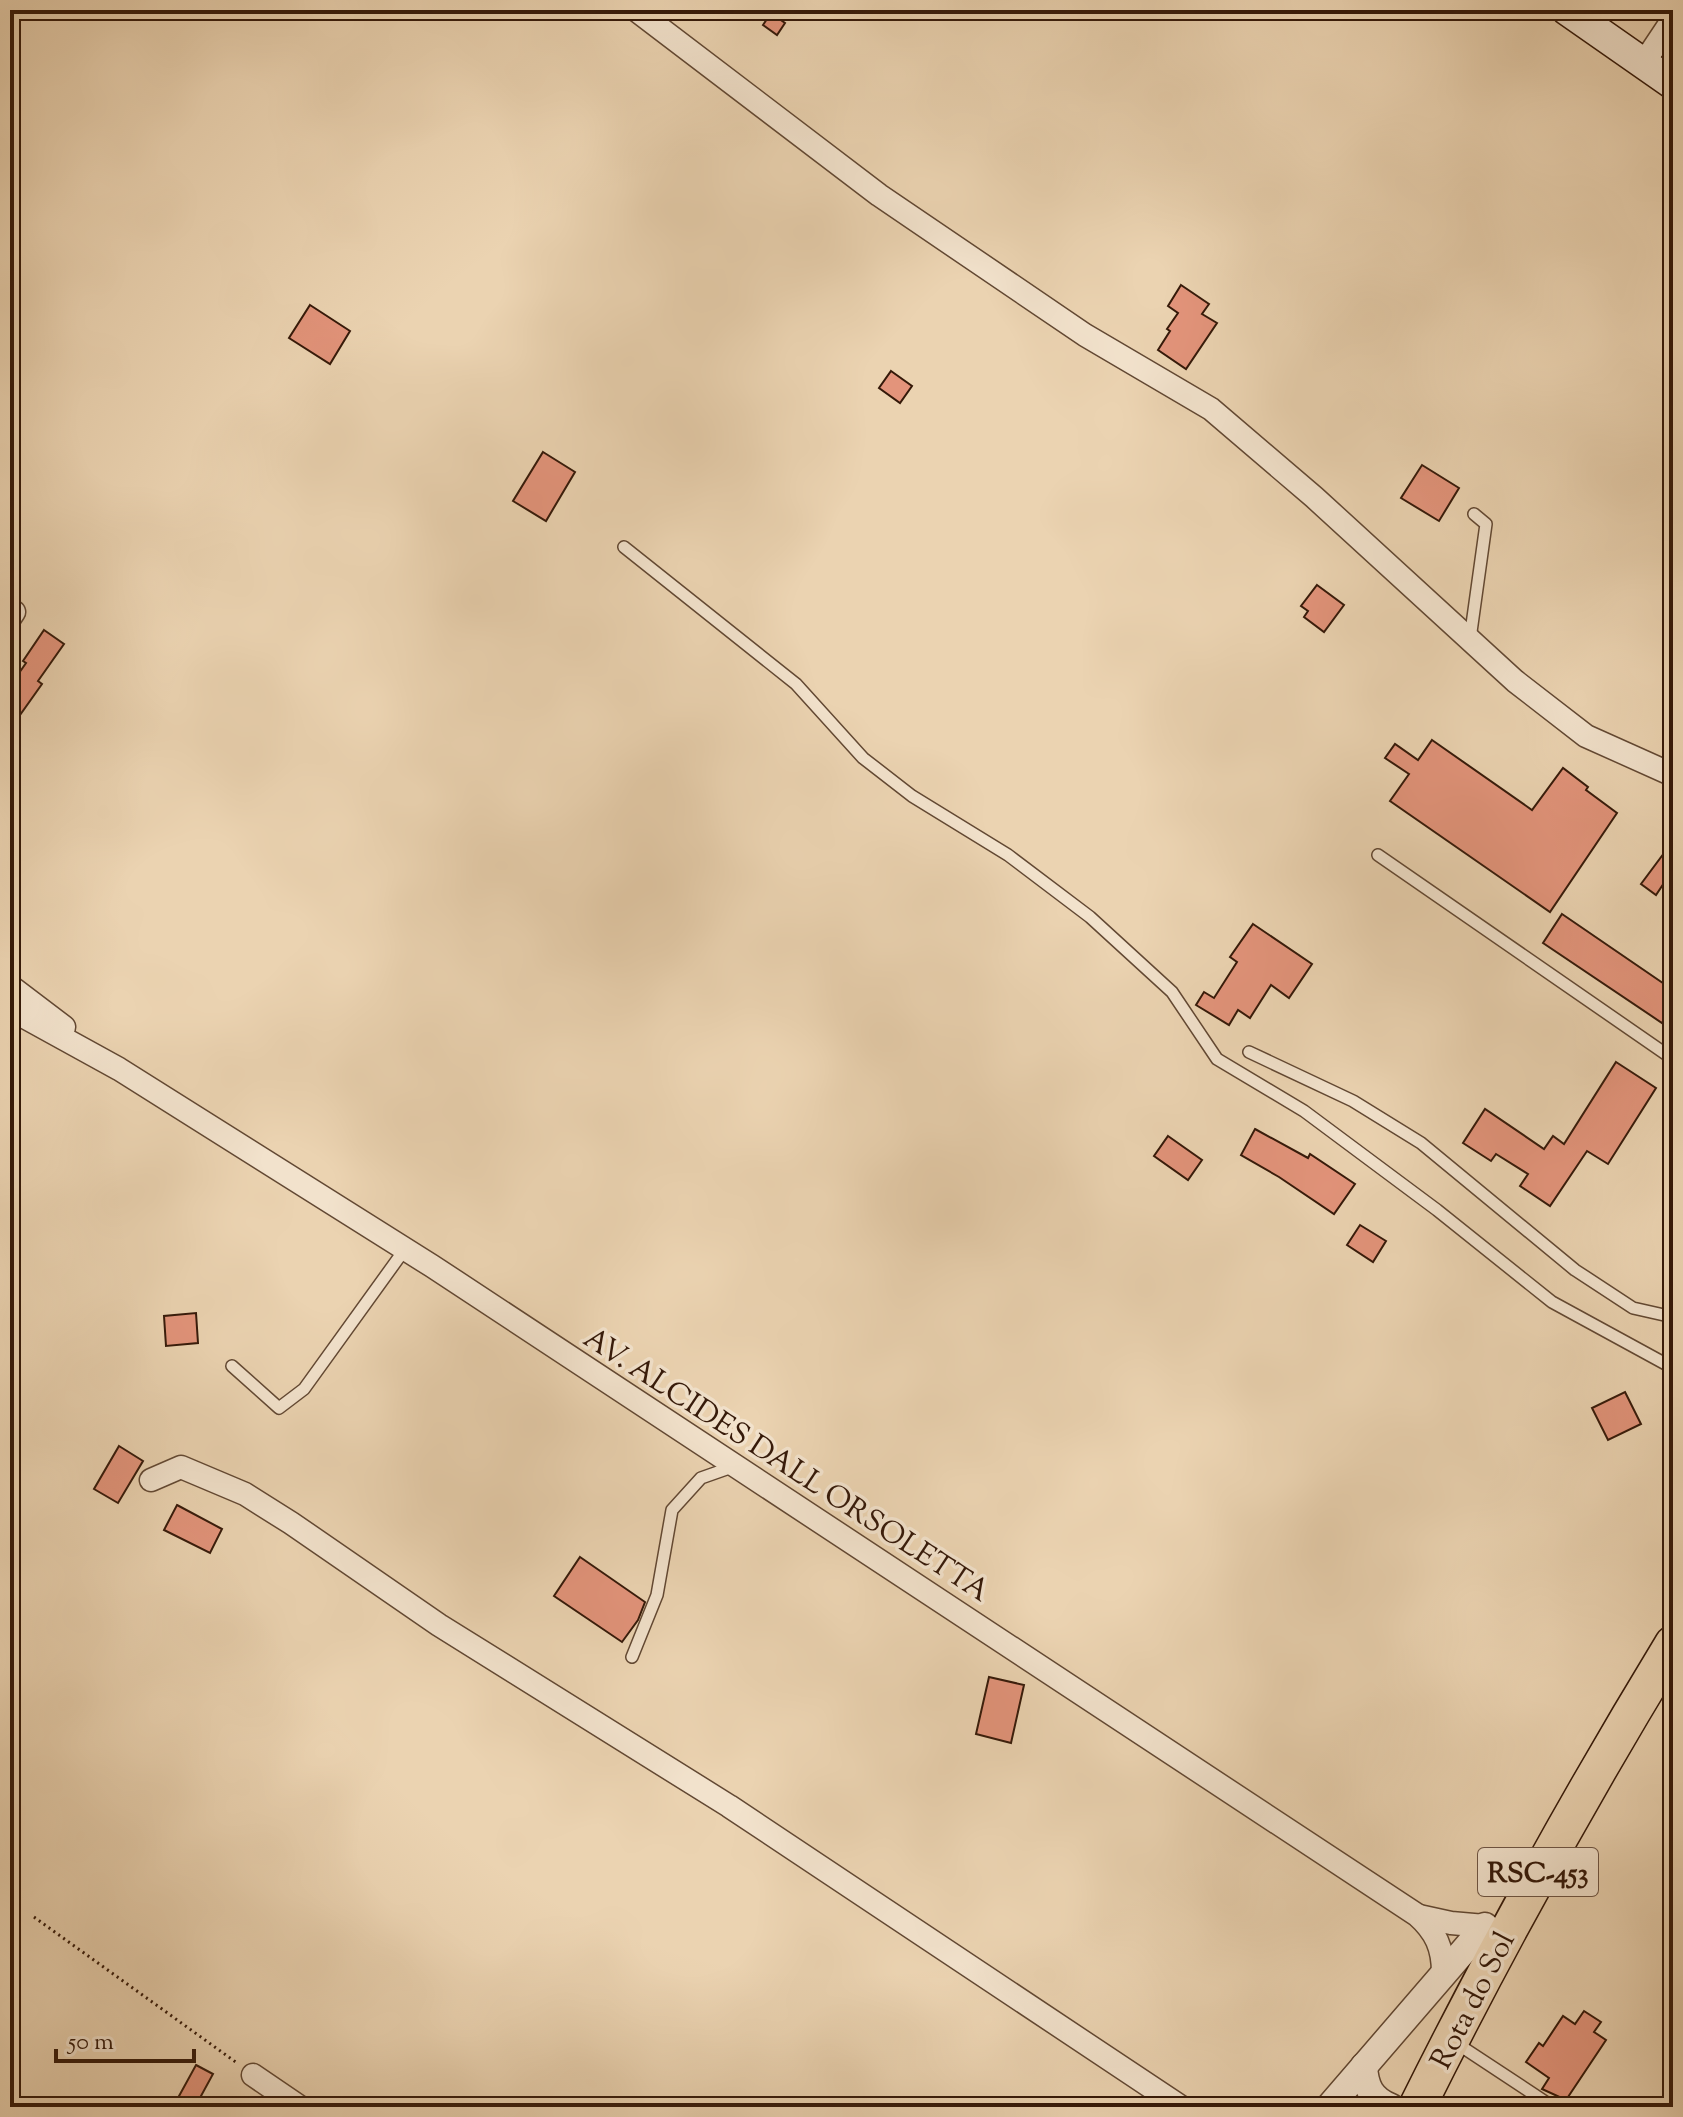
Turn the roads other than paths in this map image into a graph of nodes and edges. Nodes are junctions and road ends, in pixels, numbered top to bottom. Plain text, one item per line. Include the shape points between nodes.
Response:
1 (636, 10) edge
2 (1567, 10) edge
3 (1673, 19) edge
4 (1643, 64) junction
5 (1673, 84) edge
6 (1474, 514) dead end
7 (624, 547) dead end
8 (1470, 640) junction
9 (1673, 775) edge
10 (1378, 855) dead end
11 (10, 986) edge
12 (10, 1009) edge
13 (1249, 1052) dead end
14 (1673, 1059) edge
15 (119, 1069) junction
16 (405, 1249) junction
17 (1673, 1317) edge
18 (232, 1366) dead end
19 (1673, 1368) edge
20 (735, 1466) junction
21 (151, 1480) dead end
22 (1673, 1644) edge
23 (632, 1657) dead end
24 (1540, 1869) junction
25 (1417, 1915) junction
26 (1485, 1926) junction
27 (1443, 1973) junction
28 (1450, 2040) junction
29 (1364, 2066) junction
30 (253, 2075) road end
31 (300, 2107) edge
32 (1181, 2107) edge
33 (1329, 2107) edge
34 (1391, 2107) edge
35 (1417, 2107) edge
36 (1561, 2107) edge

1 - 8 street via 879,195 1085,335 1211,409
2 - 4 main road
3 - 4 street
4 - 5 main road
6 - 8 lane via 1486,524
7 - 19 lane via 796,684 863,758 1090,917 1172,992 1217,1059 1304,1111 1552,1302
8 - 9 street via 1586,736
10 - 14 lane
11 - 15 street
12 - 15 street
13 - 17 lane via 1353,1101 1407,1135 1575,1270 1633,1308
15 - 16 street, AV. ALCIDES DALL ORSOLETTA
16 - 18 lane via 304,1389 279,1408
16 - 20 street, AV. ALCIDES DALL ORSOLETTA
20 - 23 lane via 701,1478 672,1510 657,1595
20 - 25 street, AV. ALCIDES DALL ORSOLETTA
21 - 32 street via 181,1467 245,1494 439,1625 729,1806
22 - 24 highway, Rota do Sol / RSC-453
24 - 26 highway
24 - 28 highway, Rota do Sol / RSC-453
25 - 26 street
25 - 27 street via 1438,1940
26 - 27 street
27 - 29 street
28 - 35 highway, Rota do Sol / RSC-453
28 - 36 lane
29 - 33 street
29 - 34 street via 1369,2091
30 - 31 street

